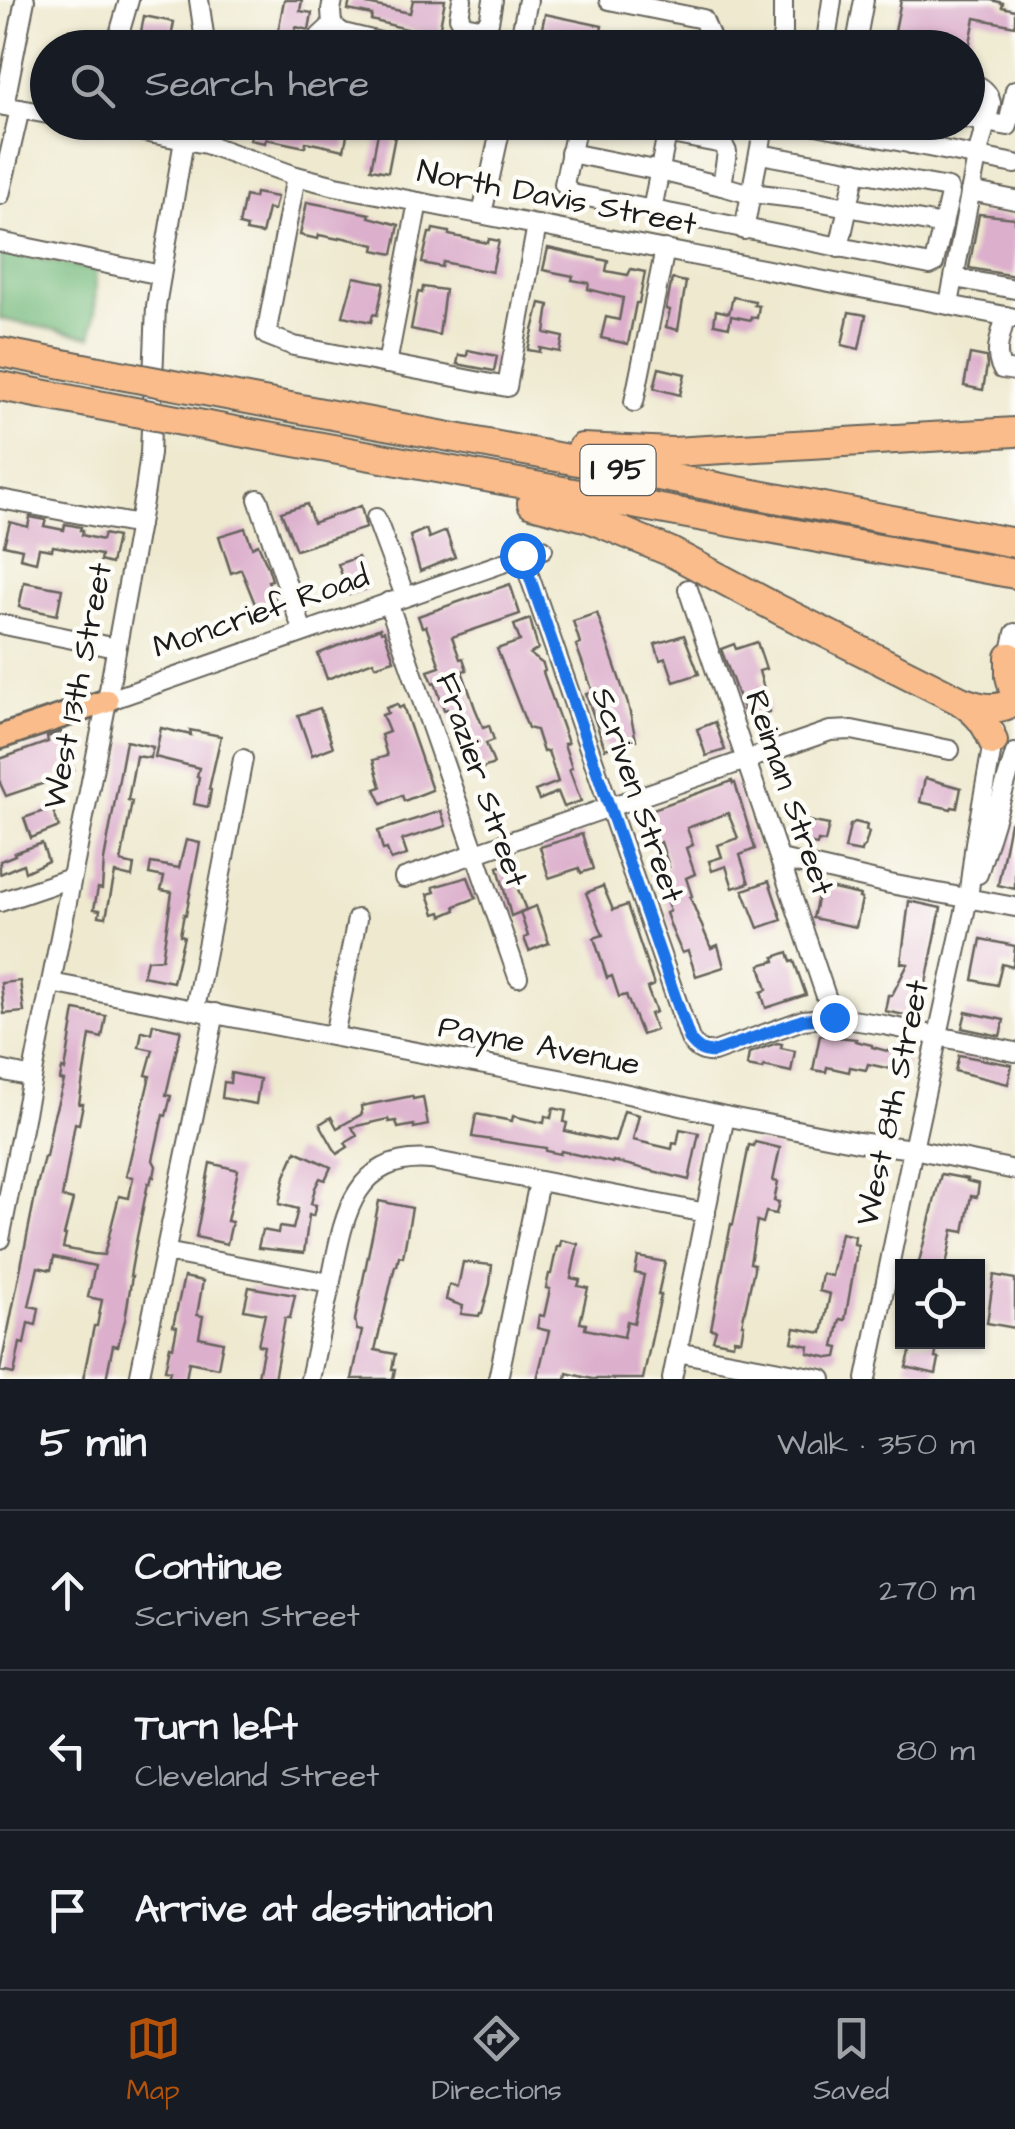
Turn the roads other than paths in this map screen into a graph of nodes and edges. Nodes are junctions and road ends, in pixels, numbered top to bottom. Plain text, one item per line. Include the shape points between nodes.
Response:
1 (25, 0) edge
2 (129, 0) edge
3 (200, 0) edge
4 (333, 0) edge
5 (462, 0) edge
6 (494, 0) edge
7 (528, 0) edge
8 (609, 0) edge
9 (783, 0) edge
10 (832, 0) edge
11 (864, 0) edge
12 (332, 25) junction
13 (121, 30) edge
14 (204, 30) edge
15 (327, 30) edge
16 (339, 30) edge
17 (522, 30) edge
18 (708, 30) edge
19 (783, 30) edge
20 (828, 30) edge
21 (858, 30) edge
22 (1015, 90) edge
23 (985, 91) edge
24 (8, 107) edge
25 (987, 122) junction
26 (985, 129) edge
27 (186, 140) edge
28 (200, 140) edge
29 (498, 140) edge
30 (573, 140) edge
31 (666, 140) edge
32 (701, 140) edge
33 (763, 140) edge
34 (891, 140) edge
35 (913, 140) edge
36 (982, 140) edge
37 (911, 144) junction
38 (570, 153) junction
39 (760, 154) junction
40 (977, 156) junction
41 (1015, 164) edge
42 (660, 170) junction
43 (856, 172) junction
44 (296, 176) junction
45 (722, 186) junction
46 (751, 192) junction
47 (970, 192) junction
48 (0, 195) edge
49 (1015, 200) edge
50 (418, 202) junction
51 (848, 207) junction
52 (652, 210) junction
53 (482, 214) junction
54 (943, 224) junction
55 (537, 225) junction
56 (744, 230) junction
57 (0, 242) edge
58 (840, 248) junction
59 (665, 249) junction
60 (161, 275) junction
61 (955, 278) junction
62 (1015, 289) edge
63 (949, 304) junction
64 (1010, 317) edge
65 (0, 352) edge
66 (387, 364) junction
67 (1015, 371) edge
68 (0, 386) edge
69 (634, 402) dead end
70 (1015, 432) edge
71 (490, 446) junction
72 (401, 462) junction
73 (0, 499) edge
74 (258, 499) dead end
75 (376, 518) dead end
76 (139, 525) junction
77 (1004, 541) edge
78 (543, 549) dead end
79 (522, 555) junction
80 (1001, 572) edge
81 (688, 590) dead end
82 (396, 599) junction
83 (0, 624) edge
84 (303, 632) junction
85 (1012, 645) edge
86 (116, 648) junction
87 (106, 701) junction
88 (961, 701) junction
89 (1010, 701) edge
90 (0, 737) edge
91 (1004, 747) edge
92 (950, 750) dead end
93 (243, 759) dead end
94 (746, 759) junction
95 (610, 806) junction
96 (474, 853) junction
97 (780, 859) junction
98 (72, 878) junction
99 (404, 878) dead end
100 (968, 898) junction
101 (0, 902) edge
102 (1015, 906) edge
103 (357, 920) dead end
104 (518, 977) dead end
105 (51, 983) junction
106 (195, 1008) junction
107 (214, 1013) junction
108 (834, 1017) junction
109 (334, 1036) junction
110 (938, 1037) junction
111 (1015, 1052) edge
112 (1, 1072) edge
113 (32, 1077) junction
114 (726, 1116) junction
115 (913, 1149) junction
116 (1015, 1170) edge
117 (538, 1182) junction
118 (706, 1214) junction
119 (0, 1239) edge
120 (165, 1252) junction
121 (330, 1284) junction
122 (677, 1352) junction
123 (140, 1379) edge
124 (310, 1379) edge
125 (498, 1379) edge
126 (672, 1379) edge
127 (822, 1379) edge
128 (866, 1379) edge

1 - 24 street
2 - 13 street
3 - 14 street
4 - 12 street
5 - 6 street via 459,17 480,28 489,22
7 - 17 street
8 - 18 street via 703,19
9 - 19 street
10 - 20 street
11 - 21 street
12 - 15 street
12 - 16 street
22 - 25 street via 1008,126
23 - 25 street
24 - 48 street
25 - 26 street
27 - 60 street, West 13th Street
28 - 44 street, North Davis Street
29 - 53 street
30 - 38 street
31 - 42 street
32 - 45 street via 723,144 727,152
33 - 39 street
34 - 37 street
35 - 37 street
36 - 40 street
37 - 40 street
38 - 42 street
38 - 52 street via 568,192
39 - 43 street
39 - 46 street
40 - 41 street
40 - 47 street
42 - 45 street
42 - 52 street
43 - 51 street
43 - 54 street via 948,188
44 - 50 street, North Davis Street
44 - 66 street via 266,335
45 - 46 street
46 - 51 street
46 - 56 street
47 - 49 street
47 - 61 street
50 - 53 street, North Davis Street
50 - 66 street
51 - 54 street
51 - 58 street
52 - 56 street
53 - 55 street, North Davis Street
54 - 58 street via 932,264
55 - 59 street, North Davis Street
55 - 66 street via 507,387
56 - 58 street
57 - 60 street
59 - 63 street, North Davis Street
59 - 69 street
60 - 76 street, West 13th Street
61 - 62 street
61 - 63 street
63 - 64 street, North Davis Street
64 - 67 street via 997,355 1002,369
65 - 71 highway, I 95, bridge
68 - 72 highway, I 95, bridge
70 - 71 highway via 673,452 534,442
71 - 77 highway, I 95
72 - 80 highway, I 95
72 - 88 highway via 644,540
73 - 76 street
74 - 84 street
75 - 82 street, Frazier Street
76 - 86 street, West 13th Street
78 - 79 street, Moncrief Road
79 - 82 street, Moncrief Road
79 - 95 street, Scriven Street
81 - 94 street, Reiman Street
82 - 84 street, Moncrief Road
82 - 96 street, Frazier Street
83 - 86 street
84 - 87 street, Moncrief Road
85 - 89 highway
86 - 87 street, West 13th Street
87 - 90 main road, Moncrief Road
87 - 98 street, West 13th Street
88 - 89 highway
88 - 91 highway
89 - 91 street, West 8th Street
91 - 100 street, West 8th Street
92 - 94 street via 841,729
93 - 106 street
94 - 95 street
94 - 97 street, Reiman Street
95 - 96 street
95 - 108 street, Scriven Street via 690,1040 714,1052 803,1020
96 - 99 street
96 - 104 street, Frazier Street
97 - 100 street
97 - 108 street, Reiman Street
98 - 101 street
98 - 105 street, West 13th Street
100 - 102 street
100 - 110 street, West 8th Street
103 - 109 street
105 - 106 street, Payne Avenue
105 - 113 street, West 13th Street
106 - 107 street, Payne Avenue
107 - 109 street, Payne Avenue
107 - 120 street
108 - 110 street
109 - 114 street, Payne Avenue
110 - 111 street
110 - 115 street, West 8th Street
112 - 113 street
113 - 119 street, West 13th Street
114 - 115 street, Payne Avenue
114 - 118 street
115 - 116 street, Payne Avenue
115 - 128 street, West 8th Street
117 - 118 street
117 - 121 street via 403,1161 360,1188 344,1216
117 - 125 street
118 - 122 street
120 - 121 street
120 - 123 street
121 - 124 street
122 - 126 street
122 - 127 street

